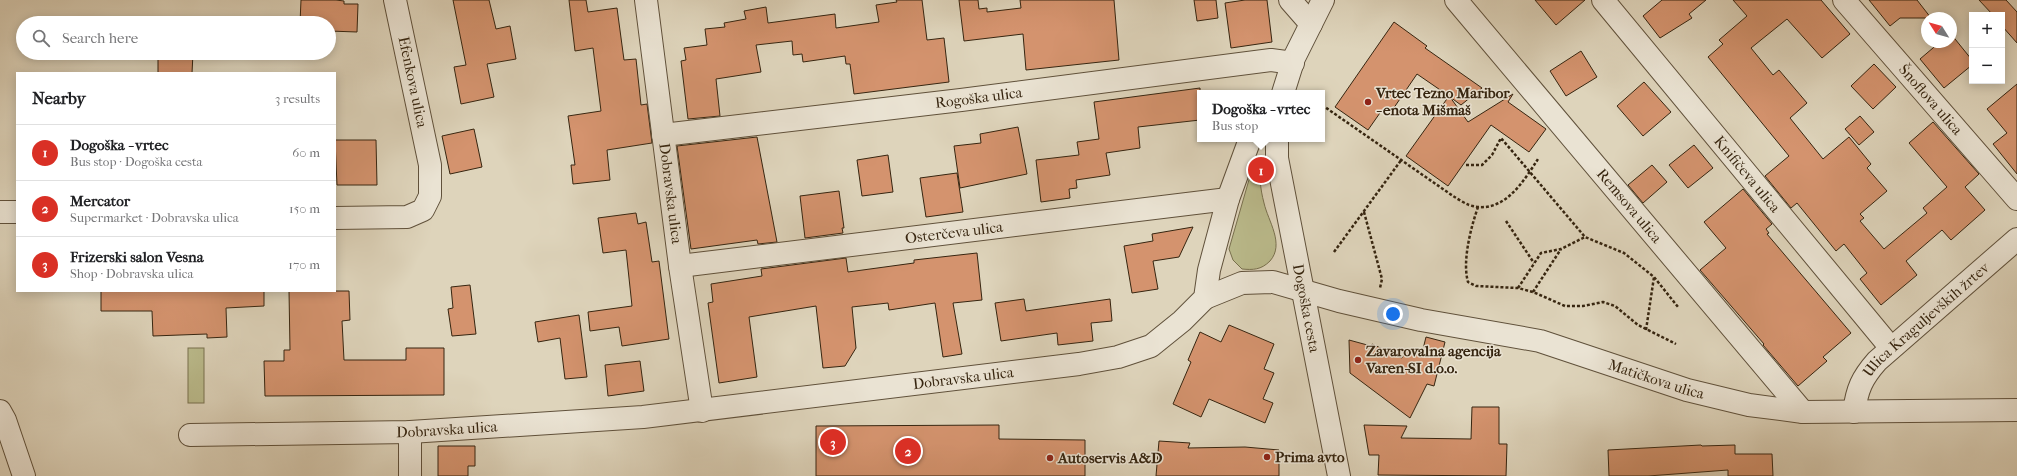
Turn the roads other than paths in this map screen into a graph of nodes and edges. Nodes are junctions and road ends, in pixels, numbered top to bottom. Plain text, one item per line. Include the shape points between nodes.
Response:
1 (395, 0) edge
2 (646, 0) edge
3 (1290, 0) edge
4 (1323, 0) edge
5 (1456, 0) edge
6 (1603, 0) edge
7 (1844, 0) edge
8 (1311, 24) junction
9 (1271, 60) junction
10 (1293, 63) junction
11 (1270, 90) edge
12 (1284, 90) edge
13 (664, 135) junction
14 (1249, 142) edge
15 (1277, 142) edge
16 (1228, 199) junction
17 (2017, 199) edge
18 (0, 212) edge
19 (16, 212) edge
20 (336, 218) edge
21 (2017, 239) edge
22 (680, 266) junction
23 (1303, 291) junction
24 (1205, 298) junction
25 (1891, 348) junction
26 (2017, 410) edge
27 (0, 411) edge
28 (702, 411) junction
29 (1802, 412) junction
30 (1854, 412) junction
31 (410, 432) junction
32 (190, 435) dead end
33 (24, 476) edge
34 (410, 476) edge
35 (1339, 476) edge

1 - 20 street, Efenkova ulica via 430,165 430,196 423,210 407,217
2 - 13 street, Dobravska ulica
3 - 8 street
4 - 8 street
5 - 29 street, Remsova ulica
6 - 25 street, Knifičeva ulica
7 - 17 street, Šnoflova ulica
8 - 10 street
9 - 10 street, Rogoška ulica
9 - 11 street via 1273,69
9 - 13 street, Rogoška ulica
10 - 12 street
13 - 22 street, Dobravska ulica
14 - 16 street
15 - 23 street, Dogoška cesta via 1277,158
16 - 22 street, Osterčeva ulica
16 - 24 street via 1209,270
18 - 19 street
21 - 25 street, Ulica Kraguljevških žrtev
22 - 28 street, Dobravska ulica
23 - 24 street, Dobravska ulica via 1273,282 1242,283
23 - 29 street, Matičkova ulica via 1421,320 1540,341 1687,390 1749,405
23 - 35 street, Dogoška cesta
24 - 28 street, Dobravska ulica via 1151,346 1118,357 1080,364
25 - 30 street, Ulica Kraguljevških žrtev via 1866,374 1856,393
26 - 30 street, Matičkova ulica
27 - 33 street
28 - 31 street, Dobravska ulica
29 - 30 street, Matičkova ulica
31 - 32 street, Dobravska ulica
31 - 34 street

